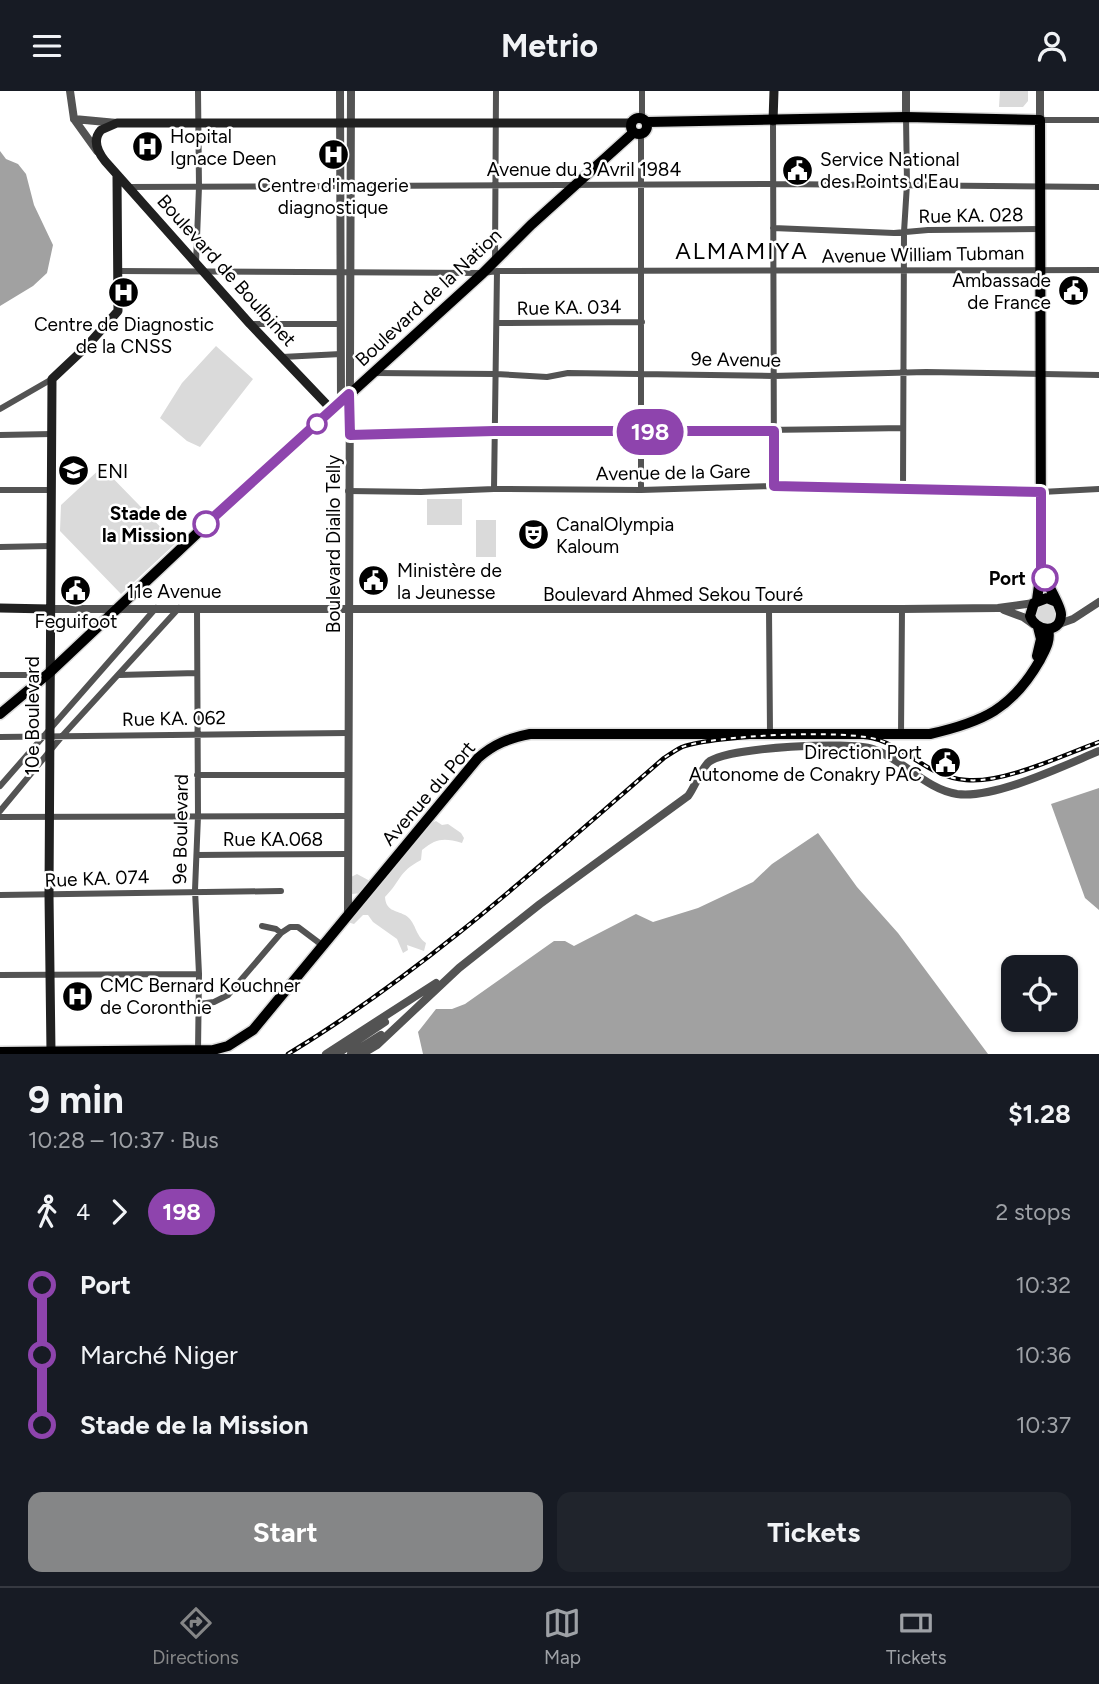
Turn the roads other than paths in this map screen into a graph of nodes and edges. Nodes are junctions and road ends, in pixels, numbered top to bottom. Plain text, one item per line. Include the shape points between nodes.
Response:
1 (70, 91) edge
2 (198, 91) edge
3 (340, 91) edge
4 (351, 91) edge
5 (496, 91) edge
6 (642, 91) edge
7 (774, 91) edge
8 (906, 91) edge
9 (1040, 91) edge
10 (906, 117) junction
11 (74, 119) junction
12 (645, 120) junction
13 (1040, 120) junction
14 (1099, 120) edge
15 (773, 121) junction
16 (340, 122) junction
17 (351, 122) junction
18 (496, 122) junction
19 (117, 123) junction
20 (199, 123) junction
21 (635, 130) junction
22 (97, 151) junction
23 (117, 176) junction
24 (773, 184) junction
25 (495, 185) junction
26 (574, 185) junction
27 (340, 186) junction
28 (350, 186) junction
29 (643, 186) junction
30 (907, 186) junction
31 (128, 187) junction
32 (199, 187) junction
33 (1099, 187) edge
34 (1040, 188) junction
35 (773, 228) junction
36 (1040, 229) junction
37 (904, 232) junction
38 (496, 265) junction
39 (199, 267) junction
40 (1040, 268) junction
41 (1099, 270) edge
42 (118, 271) junction
43 (340, 271) junction
44 (642, 271) junction
45 (774, 271) junction
46 (903, 271) junction
47 (350, 272) junction
48 (483, 273) junction
49 (642, 322) junction
50 (497, 323) junction
51 (250, 324) junction
52 (341, 324) junction
53 (341, 354) junction
54 (282, 357) junction
55 (372, 373) junction
56 (903, 373) junction
57 (1041, 373) junction
58 (496, 374) junction
59 (642, 374) junction
60 (1099, 375) edge
61 (774, 376) junction
62 (52, 379) junction
63 (349, 394) junction
64 (341, 402) junction
65 (0, 409) edge
66 (332, 410) junction
67 (903, 428) junction
68 (494, 431) junction
69 (774, 431) junction
70 (641, 432) junction
71 (52, 434) junction
72 (0, 435) edge
73 (350, 435) junction
74 (774, 486) junction
75 (494, 489) junction
76 (903, 489) junction
77 (1099, 489) edge
78 (0, 490) edge
79 (641, 490) junction
80 (51, 491) junction
81 (348, 491) junction
82 (1041, 492) junction
83 (0, 547) edge
84 (50, 547) junction
85 (1041, 570) junction
86 (1035, 601) junction
87 (1099, 602) edge
88 (1059, 607) junction
89 (0, 608) edge
90 (117, 608) junction
91 (156, 608) junction
92 (179, 608) junction
93 (197, 608) junction
94 (349, 608) junction
95 (998, 608) junction
96 (50, 609) junction
97 (769, 610) junction
98 (902, 610) junction
99 (1073, 619) junction
100 (1044, 627) junction
101 (197, 673) junction
102 (47, 674) junction
103 (0, 675) edge
104 (118, 675) junction
105 (0, 715) edge
106 (348, 733) junction
107 (771, 733) junction
108 (49, 734) junction
109 (197, 734) junction
110 (901, 734) junction
111 (63, 736) junction
112 (0, 737) edge
113 (1099, 751) edge
114 (50, 753) junction
115 (197, 775) junction
116 (348, 775) junction
117 (0, 786) edge
118 (0, 811) edge
119 (198, 816) junction
120 (348, 816) junction
121 (0, 817) edge
122 (49, 817) junction
123 (197, 855) junction
124 (348, 855) junction
125 (195, 890) junction
126 (281, 891) dead end
127 (0, 895) edge
128 (49, 895) junction
129 (348, 913) junction
130 (262, 926) dead end
131 (281, 933) junction
132 (323, 946) junction
133 (459, 968) junction
134 (50, 974) junction
135 (199, 974) junction
136 (0, 975) edge
137 (432, 986) junction
138 (199, 1004) junction
139 (418, 1005) junction
140 (198, 1051) junction
141 (0, 1052) edge
142 (51, 1053) edge
143 (85, 1053) edge
144 (326, 1054) edge
145 (337, 1054) edge
146 (351, 1054) edge
147 (362, 1054) edge

1 - 11 street
2 - 20 street
3 - 16 street
4 - 17 street, Boulevard Diallo Telly
5 - 18 street
6 - 12 street
7 - 15 main road
8 - 10 street
9 - 13 street
10 - 13 main road
10 - 15 main road
10 - 30 street
11 - 19 street
11 - 22 street
12 - 15 main road
12 - 21 main road, Boulevard de la Nation
13 - 14 street
13 - 34 main road
15 - 24 street
16 - 17 main road
16 - 20 main road
16 - 27 street
17 - 18 main road
17 - 28 street, Boulevard Diallo Telly
18 - 21 main road
18 - 25 street
19 - 20 main road
19 - 22 main road via 98,132
20 - 32 street
21 - 26 main road, Boulevard de la Nation
21 - 29 street
22 - 23 main road, Boulevard de Boulbinet
23 - 31 main road, Boulevard de Boulbinet
23 - 42 main road
24 - 29 street, Avenue du 3 Avril 1984
24 - 30 street, Avenue du 3 Avril 1984
24 - 35 street
25 - 26 street, Avenue du 3 Avril 1984
25 - 28 street, Avenue du 3 Avril 1984
25 - 38 street
26 - 29 street, Avenue du 3 Avril 1984
26 - 38 main road, Boulevard de la Nation
27 - 28 street, Avenue du 3 Avril 1984
27 - 32 street, Avenue du 3 Avril 1984
27 - 43 street
28 - 47 street, Boulevard Diallo Telly
29 - 44 street
30 - 34 street, Avenue du 3 Avril 1984
30 - 37 street
31 - 32 street, Avenue du 3 Avril 1984
31 - 39 main road, Boulevard de Boulbinet
32 - 39 street
33 - 34 street, Avenue du 3 Avril 1984
34 - 36 main road
35 - 37 street, Rue KA. 028
35 - 45 street
36 - 37 street, Rue KA. 028
36 - 40 main road
37 - 46 street
38 - 44 street, Avenue William Tubman
38 - 48 main road, Boulevard de la Nation
38 - 50 street
39 - 42 street
39 - 43 street
39 - 51 main road, Boulevard de Boulbinet
40 - 41 street, Avenue William Tubman
40 - 46 street, Avenue William Tubman
40 - 57 main road
42 - 62 main road via 116,316
43 - 47 street
43 - 52 street
44 - 45 street, Avenue William Tubman
44 - 49 street
45 - 46 street, Avenue William Tubman
45 - 61 street
46 - 56 street
47 - 48 street
47 - 63 street, Boulevard Diallo Telly
48 - 55 main road, Boulevard de la Nation
49 - 50 street, Rue KA. 034
49 - 59 street
50 - 58 street
51 - 52 street
51 - 54 main road, Boulevard de Boulbinet
52 - 53 street
53 - 54 street
53 - 64 street
54 - 66 main road, Boulevard de Boulbinet
55 - 58 street, 9e Avenue
55 - 63 main road, Boulevard de la Nation
56 - 57 street, 9e Avenue
56 - 61 street, 9e Avenue
56 - 67 street
57 - 60 street, 9e Avenue
57 - 82 main road
58 - 59 street, 9e Avenue
58 - 68 street
59 - 61 street, 9e Avenue
59 - 70 street
61 - 69 street
62 - 65 street
62 - 71 main road, 10e Boulevard
63 - 64 main road, Boulevard de la Nation
63 - 73 street, Boulevard Diallo Telly
64 - 66 main road, Boulevard de la Nation
66 - 90 main road, Boulevard de la Nation
67 - 69 street
67 - 76 street
68 - 70 street
68 - 73 street
68 - 75 street
69 - 70 street
69 - 74 street
70 - 79 street
71 - 72 street
71 - 80 main road, 10e Boulevard
73 - 81 street, Boulevard Diallo Telly
74 - 76 street, Avenue de la Gare
74 - 79 street, Avenue de la Gare
75 - 79 street, Avenue de la Gare
75 - 81 street, Avenue de la Gare
76 - 82 street, Avenue de la Gare
77 - 82 street, Avenue de la Gare
78 - 80 street
80 - 84 main road, 10e Boulevard
81 - 94 street, Boulevard Diallo Telly
82 - 85 main road
83 - 84 street
84 - 96 main road, 10e Boulevard
85 - 86 main road
85 - 88 main road
86 - 88 main road via 1047,598
86 - 95 street, Boulevard Ahmed Sekou Touré
86 - 100 main road via 1030,616
87 - 99 street
88 - 99 street
88 - 100 main road
89 - 96 main road, 11e Avenue
90 - 91 street, 11e Avenue
90 - 96 street, 11e Avenue
90 - 102 main road, Boulevard de la Nation
91 - 92 street, 11e Avenue
91 - 108 street
92 - 93 street, 11e Avenue
92 - 104 street
93 - 94 street, 11e Avenue
93 - 101 street, 9e Boulevard
94 - 97 street, Boulevard Ahmed Sekou Touré
94 - 106 street, Boulevard Diallo Telly
95 - 98 street, Boulevard Ahmed Sekou Touré
95 - 100 street, Boulevard Ahmed Sekou Touré
96 - 102 main road, 10e Boulevard
97 - 98 street, Boulevard Ahmed Sekou Touré
97 - 107 street
98 - 110 street
99 - 100 street
100 - 110 main road, Avenue du Port via 1030,676 1012,699 962,725 930,734
101 - 104 street
101 - 109 street, 9e Boulevard
102 - 103 street
102 - 105 main road, Boulevard de la Nation
102 - 108 main road, 10e Boulevard
104 - 111 street
106 - 109 street, Rue KA. 062
106 - 116 street, Boulevard Diallo Telly
107 - 110 main road, Avenue du Port
107 - 129 main road, Avenue du Port via 530,734 504,740 478,758
108 - 111 street, Rue KA. 062
108 - 112 street, Rue KA. 062
108 - 114 main road, 10e Boulevard
108 - 117 street
109 - 111 street, Rue KA. 062
109 - 115 street, 9e Boulevard
111 - 114 street
113 - 133 street via 1040,776 972,795 945,791 889,756 859,745 733,752 709,762 688,796
114 - 118 street
114 - 122 main road, 10e Boulevard
115 - 116 street
115 - 119 street, 9e Boulevard
116 - 120 street, Boulevard Diallo Telly
119 - 120 street
119 - 122 street
119 - 123 street, 9e Boulevard
120 - 124 street, Boulevard Diallo Telly
121 - 122 street
122 - 128 main road, 10e Boulevard
123 - 124 street, Rue KA.068
123 - 125 street, 9e Boulevard
124 - 129 street, Boulevard Diallo Telly
125 - 126 street, Rue KA. 074
125 - 128 street, Rue KA. 074
125 - 135 street, 9e Boulevard
127 - 128 street, Rue KA. 074
128 - 134 main road, 10e Boulevard
129 - 132 main road, Avenue du Port
130 - 131 street
131 - 132 street via 298,926
131 - 138 street via 228,995
132 - 140 main road, Avenue du Port via 253,1030 228,1046
133 - 137 street
133 - 139 street
134 - 135 street
134 - 136 street
134 - 142 main road, 10e Boulevard
135 - 138 street, 9e Boulevard
137 - 144 street
137 - 145 street
138 - 140 street, 9e Boulevard
139 - 146 street
139 - 147 street
140 - 143 main road, Avenue du Port
141 - 142 main road, Avenue du Port
142 - 143 main road, Avenue du Port

